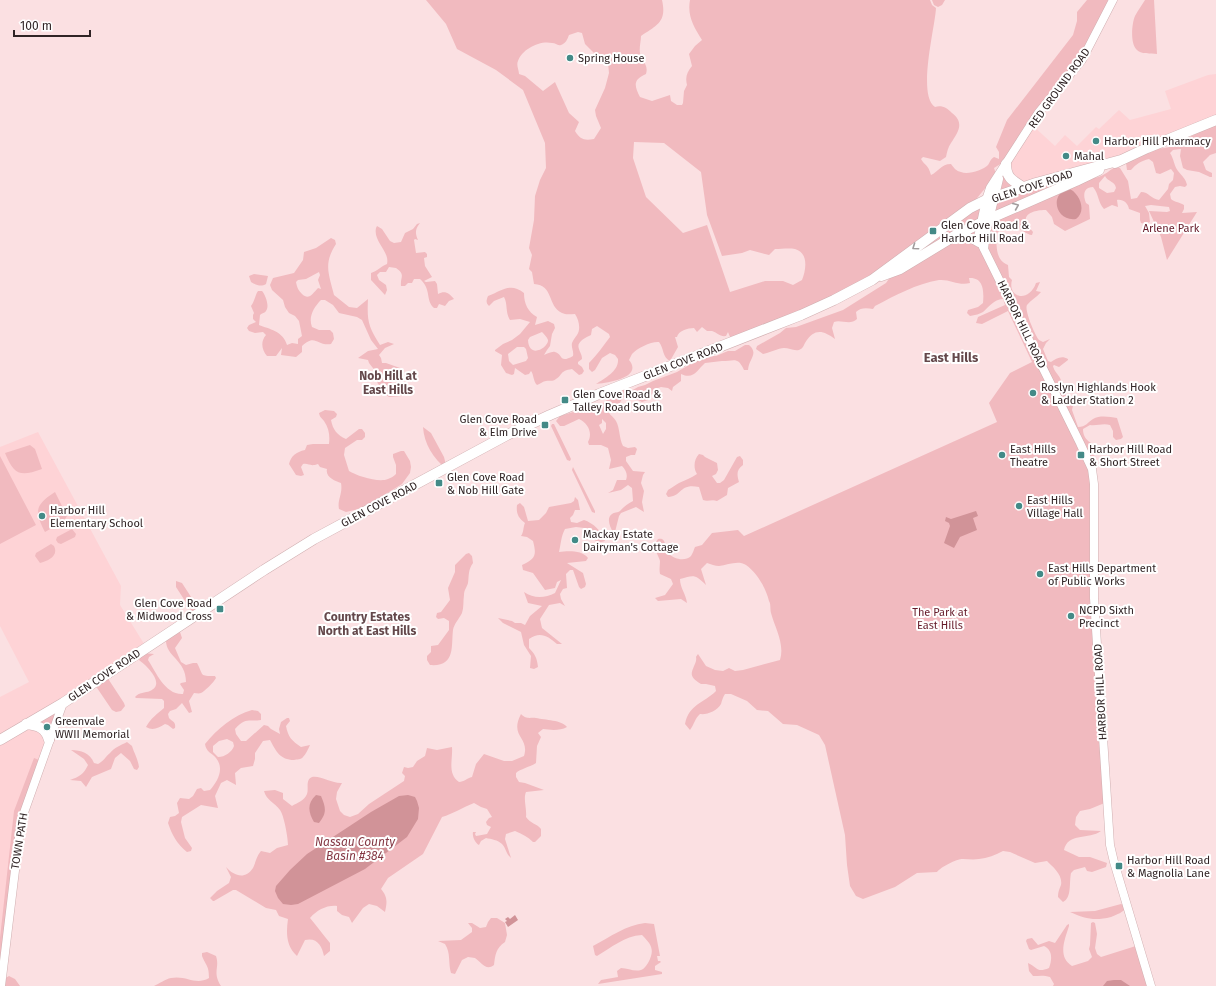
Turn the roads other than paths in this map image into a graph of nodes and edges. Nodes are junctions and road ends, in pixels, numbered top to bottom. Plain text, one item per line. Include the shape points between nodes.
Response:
1 (1113, 0) edge
2 (1216, 120) edge
3 (1121, 160) junction
4 (1003, 169) junction
5 (995, 182) junction
6 (1023, 187) junction
7 (990, 198) junction
8 (970, 208) junction
9 (989, 219) junction
10 (980, 224) junction
11 (956, 236) junction
12 (982, 246) junction
13 (872, 280) junction
14 (63, 703) junction
15 (26, 724) junction
16 (0, 740) edge
17 (49, 740) junction
18 (1, 986) edge
19 (1151, 986) edge

1 - 4 street, RED GROUND ROAD via 1082,60 1039,112
2 - 3 main road, GLEN COVE ROAD
3 - 6 main road, GLEN COVE ROAD
9 -> 3 main road, GLEN COVE ROAD
4 - 5 street, RED GROUND ROAD
4 - 6 main road via 1009,178
4 - 7 street, RED GROUND ROAD
5 - 7 street, RED GROUND ROAD via 990,188
5 - 8 street
6 - 7 main road, GLEN COVE ROAD
7 - 8 main road, GLEN COVE ROAD
7 - 9 street
7 - 10 street, HARBOR HILL ROAD
8 -> 13 main road, GLEN COVE ROAD
9 - 10 main road, GLEN COVE ROAD
9 - 12 street
10 - 11 main road, GLEN COVE ROAD
10 - 12 street, HARBOR HILL ROAD via 978,237
11 - 12 street via 967,236
11 - 13 main road, GLEN COVE ROAD via 900,269
12 - 19 street, HARBOR HILL ROAD via 1092,469 1094,598 1110,841
13 - 14 main road, GLEN COVE ROAD via 817,308 598,394 507,435 314,539
14 - 15 main road, GLEN COVE ROAD
14 - 17 street, TOWN PATH
15 - 16 main road, GLEN COVE ROAD
15 - 17 main road via 41,727
17 - 18 street, TOWN PATH via 20,827

